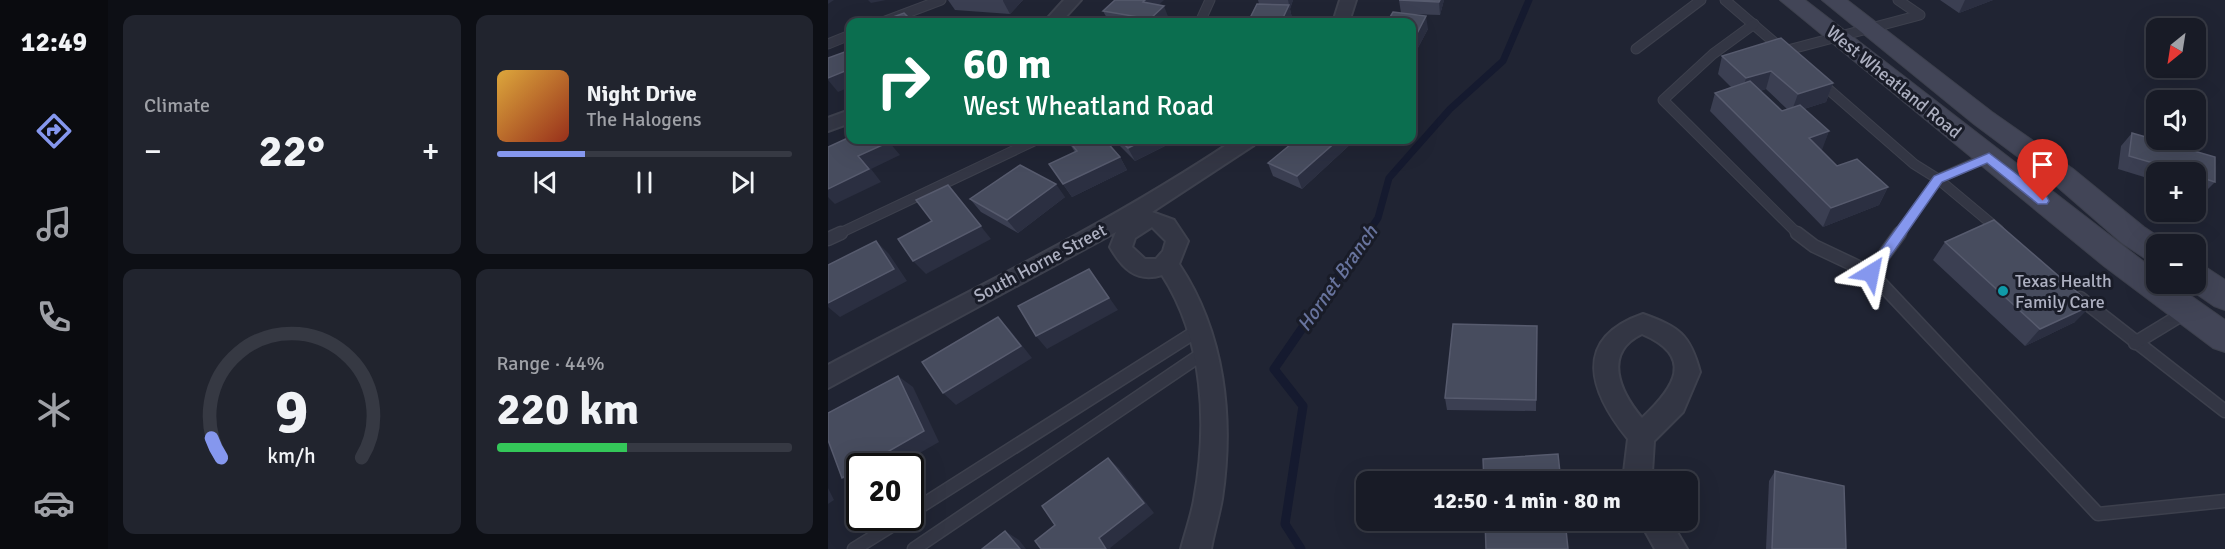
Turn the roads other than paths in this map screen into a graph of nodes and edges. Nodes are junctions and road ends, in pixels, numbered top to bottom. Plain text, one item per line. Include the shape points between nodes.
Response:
1 (941, 0) edge
2 (1072, 0) edge
3 (1210, 0) edge
4 (1348, 0) edge
5 (1701, 0) edge
6 (1725, 0) edge
7 (1791, 0) edge
8 (1833, 0) edge
9 (1898, 0) edge
10 (894, 18) edge
11 (1056, 18) edge
12 (1202, 18) edge
13 (1342, 18) edge
14 (1754, 24) junction
15 (1869, 29) junction
16 (1836, 36) junction
17 (846, 37) edge
18 (828, 44) edge
19 (1636, 49) dead end
20 (1784, 51) junction
21 (1793, 58) edge
22 (1810, 73) edge
23 (846, 118) edge
24 (828, 125) edge
25 (1028, 144) edge
26 (1241, 144) edge
27 (1989, 157) junction
28 (1938, 179) junction
29 (1131, 221) junction
30 (828, 238) edge
31 (2010, 239) edge
32 (2146, 244) edge
33 (1167, 264) junction
34 (1871, 273) junction
35 (2206, 284) edge
36 (2072, 292) edge
37 (2225, 297) edge
38 (2188, 311) junction
39 (2225, 338) edge
40 (1202, 341) junction
41 (2135, 343) junction
42 (828, 377) edge
43 (2225, 411) edge
44 (1641, 436) dead end
45 (1638, 471) edge
46 (2225, 501) edge
47 (924, 505) edge
48 (883, 531) edge
49 (1660, 531) edge
50 (854, 549) edge
51 (914, 549) edge
52 (1196, 549) edge
53 (1672, 549) edge

1 - 10 lane
2 - 11 street
3 - 12 lane
4 - 13 street
5 - 19 lane
6 - 14 lane
7 - 16 main road, West Wheatland Road
8 - 15 main road, West Wheatland Road
9 - 15 lane via 1920,15
14 - 20 lane
14 - 34 lane via 1713,54 1663,100 1800,236
15 - 16 lane
15 - 32 main road, West Wheatland Road
16 - 20 lane
16 - 27 main road, West Wheatland Road
17 - 18 lane
20 - 21 lane
22 - 28 lane via 1914,164
23 - 24 street
25 - 30 lane
26 - 29 street, South Horne Street
27 - 28 lane
27 - 38 main road, West Wheatland Road
28 - 31 lane
28 - 34 lane
29 - 33 street via 1161,220 1171,230 1177,241 1176,250
29 - 33 street via 1121,247 1128,259 1136,266
29 - 42 street, South Horne Street
33 - 40 street via 1190,303
34 - 46 lane via 2098,514
35 - 37 main road
36 - 41 lane
38 - 39 main road, West Wheatland Road
38 - 41 lane
40 - 47 lane
40 - 51 lane
40 - 52 street via 1214,433 1209,493
41 - 43 lane
44 - 45 street
48 - 50 lane
49 - 53 street

